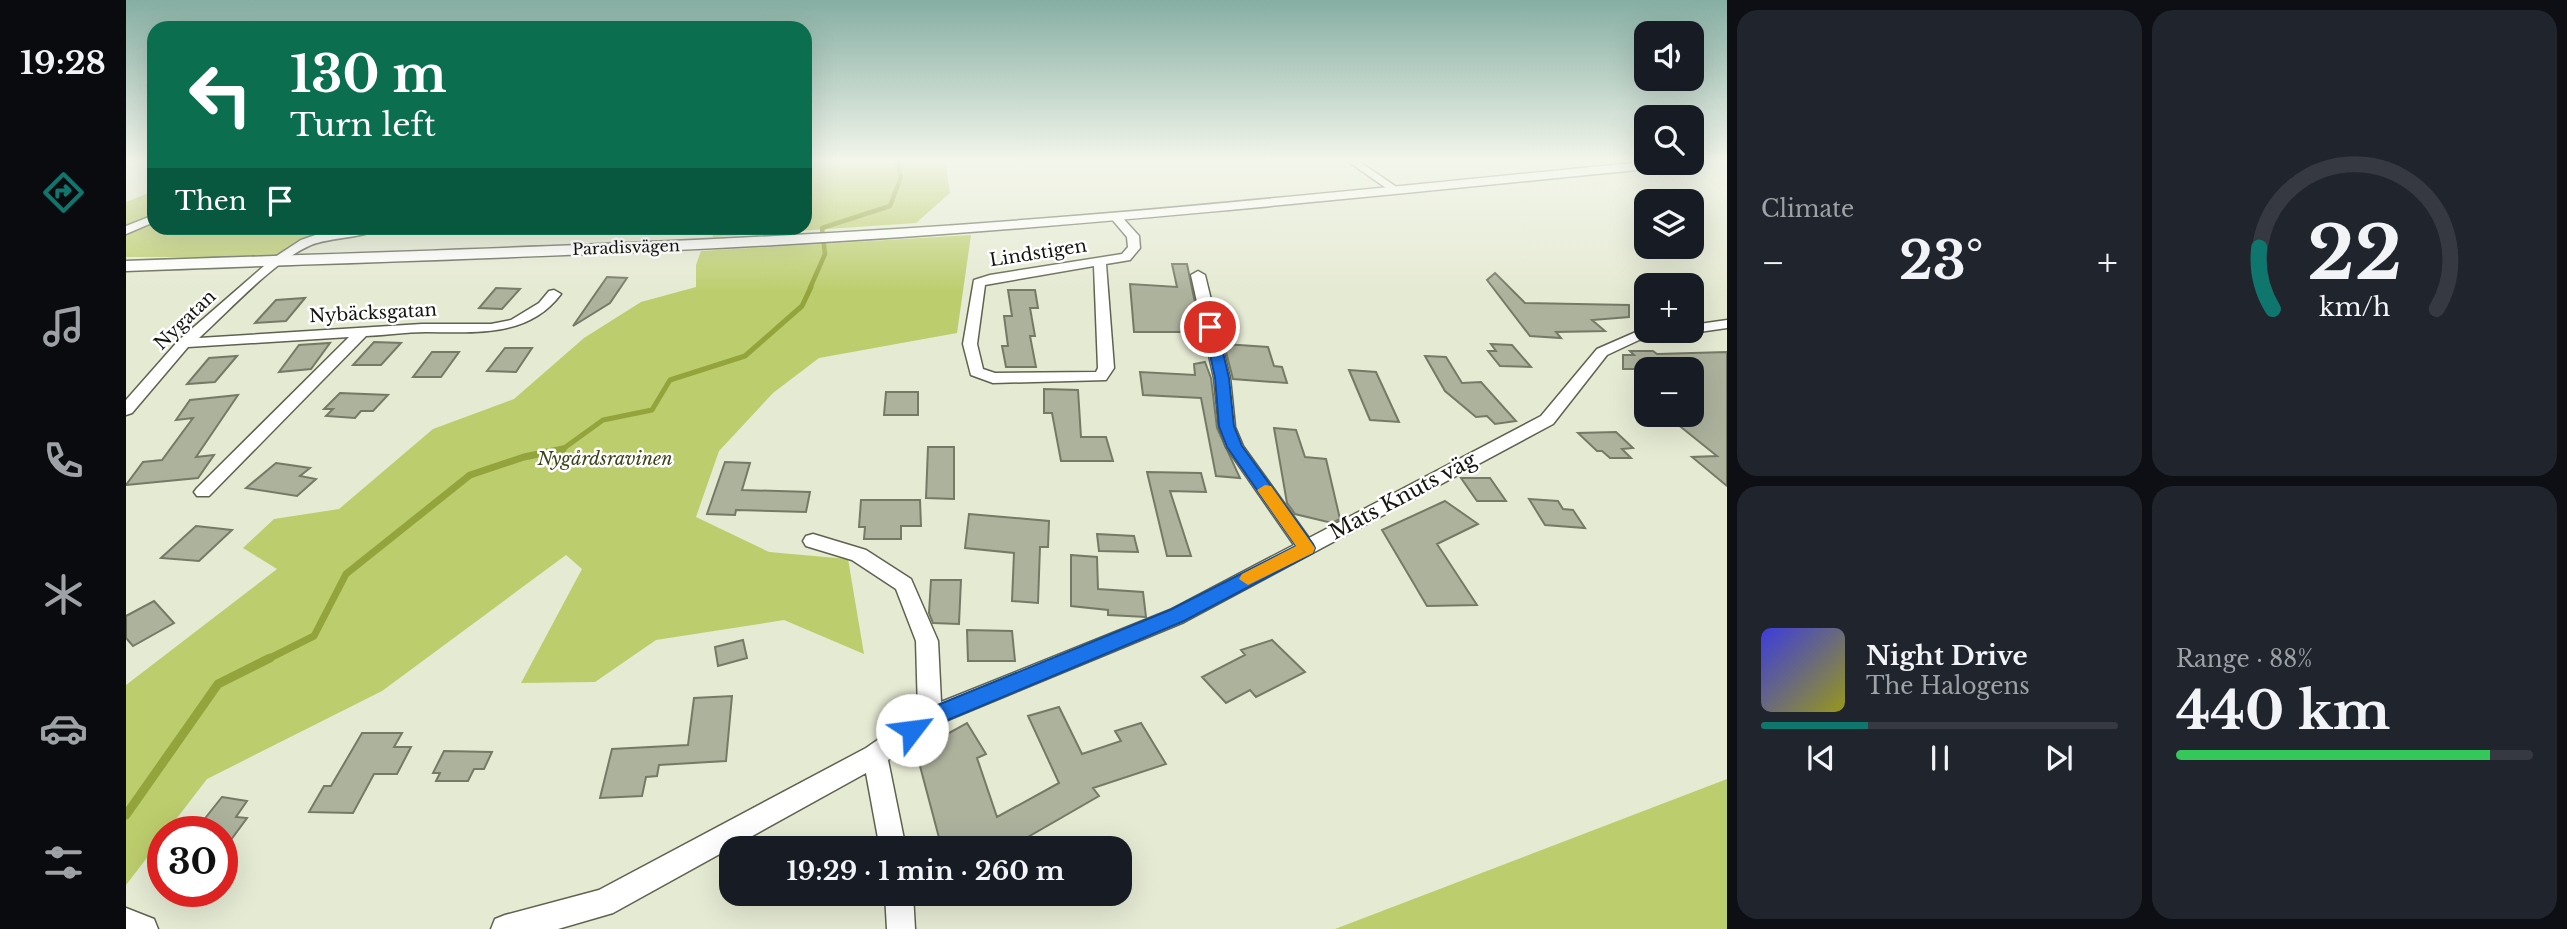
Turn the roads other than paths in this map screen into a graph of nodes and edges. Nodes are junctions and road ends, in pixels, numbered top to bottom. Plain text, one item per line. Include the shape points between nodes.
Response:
1 (1227, 205) edge
2 (1116, 217) junction
3 (147, 221) edge
4 (126, 230) edge
5 (328, 235) edge
6 (276, 262) junction
7 (1100, 264) junction
8 (126, 266) edge
9 (1198, 275) dead end
10 (554, 294) dead end
11 (1727, 324) edge
12 (1704, 327) edge
13 (360, 334) junction
14 (1634, 337) edge
15 (184, 343) junction
16 (128, 405) edge
17 (203, 492) dead end
18 (813, 541) dead end
19 (1306, 548) junction
20 (930, 718) junction
21 (875, 756) junction
22 (890, 836) edge
23 (900, 906) edge
24 (126, 922) edge
25 (144, 929) edge
26 (505, 929) edge
27 (901, 929) edge

1 - 2 street, Paradisvägen
2 - 6 street, Paradisvägen via 732,243
2 - 7 street, Lindstigen via 1133,236 1134,248 1126,257
3 - 4 street
5 - 6 street, Nygatan via 304,243
6 - 8 street, Paradisvägen
6 - 15 street, Nygatan
7 - 7 street, Lindstigen via 979,283 970,344 976,372 993,378 1101,377 1106,368
9 - 19 street via 1231,437
10 - 13 street, Nybäcksgatan via 544,306 515,323 491,328
11 - 12 street
13 - 15 street, Nybäcksgatan
13 - 17 street
14 - 19 street, Mats Knuts väg via 1602,352 1547,420
15 - 16 street, Nygatan
18 - 20 street via 859,555 904,584 927,641
19 - 20 street, Mats Knuts väg via 1177,616
20 - 21 street, Mats Knuts väg
21 - 22 street
21 - 26 street, Mats Knuts väg via 603,903
23 - 27 street
24 - 25 street

